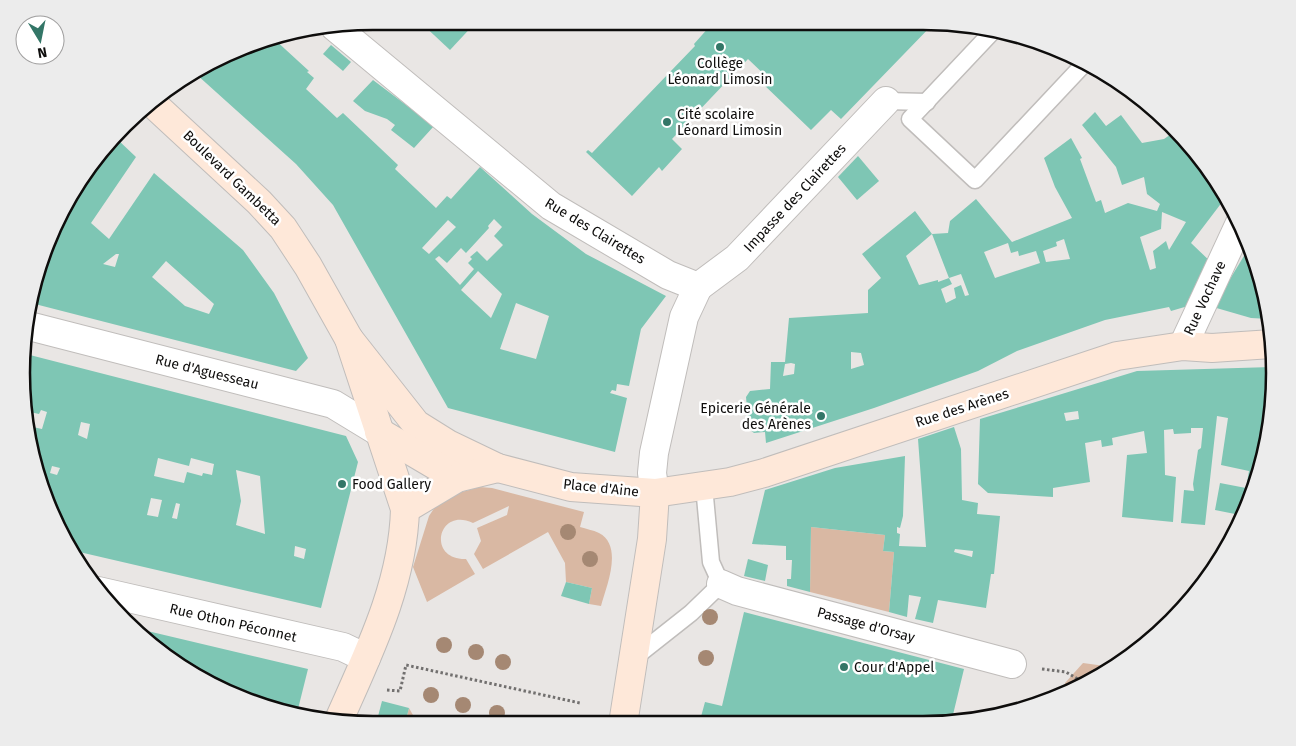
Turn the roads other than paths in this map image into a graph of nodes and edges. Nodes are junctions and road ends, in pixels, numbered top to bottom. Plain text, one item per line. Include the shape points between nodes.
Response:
1 (340, 32) edge
2 (988, 37) edge
3 (1080, 68) edge
4 (886, 101) joint
5 (926, 102) junction
6 (157, 107) edge
7 (1236, 232) edge
8 (698, 288) junction
9 (33, 327) edge
10 (349, 339) junction
11 (1264, 345) edge
12 (1183, 346) junction
13 (416, 424) joint
14 (379, 432) junction
15 (498, 468) junction
16 (457, 478) junction
17 (717, 484) junction
18 (655, 493) junction
19 (406, 509) junction
20 (721, 584) junction
21 (111, 594) edge
22 (366, 658) junction
23 (634, 658) junction
24 (1012, 664) dead end
25 (341, 714) edge
26 (624, 716) edge

1 - 8 street, Rue des Clairettes via 551,206 668,275
2 - 5 lane
3 - 5 lane via 975,180 910,119
4 - 5 lane
4 - 8 street, Impasse des Clairettes via 737,258
6 - 10 main road, Boulevard Gambetta via 283,228
7 - 12 street, Rue Vochave
8 - 18 street via 684,317 654,454
9 - 14 street, Rue d'Aguesseau via 333,404
10 - 13 main road, Boulevard Gambetta
10 - 14 main road, Boulevard Gambetta
11 - 12 main road, Rue des Arènes via 1212,348
12 - 17 main road, Rue des Arènes via 1117,356 764,473
13 - 15 main road, Place d'Aine
14 - 16 main road
14 - 19 main road
15 - 16 main road
15 - 18 main road, Place d'Aine via 571,486
16 - 19 main road
17 - 18 main road, Rue des Arènes
17 - 20 lane via 711,562
18 - 23 main road, Place d'Aine via 652,539
19 - 22 main road via 405,534 384,620
20 - 23 lane via 691,613
20 - 24 street, Passage d'Orsay via 736,591
21 - 22 street, Rue Othon Péconnet via 343,648
22 - 25 main road
23 - 26 main road, Place d'Aine

